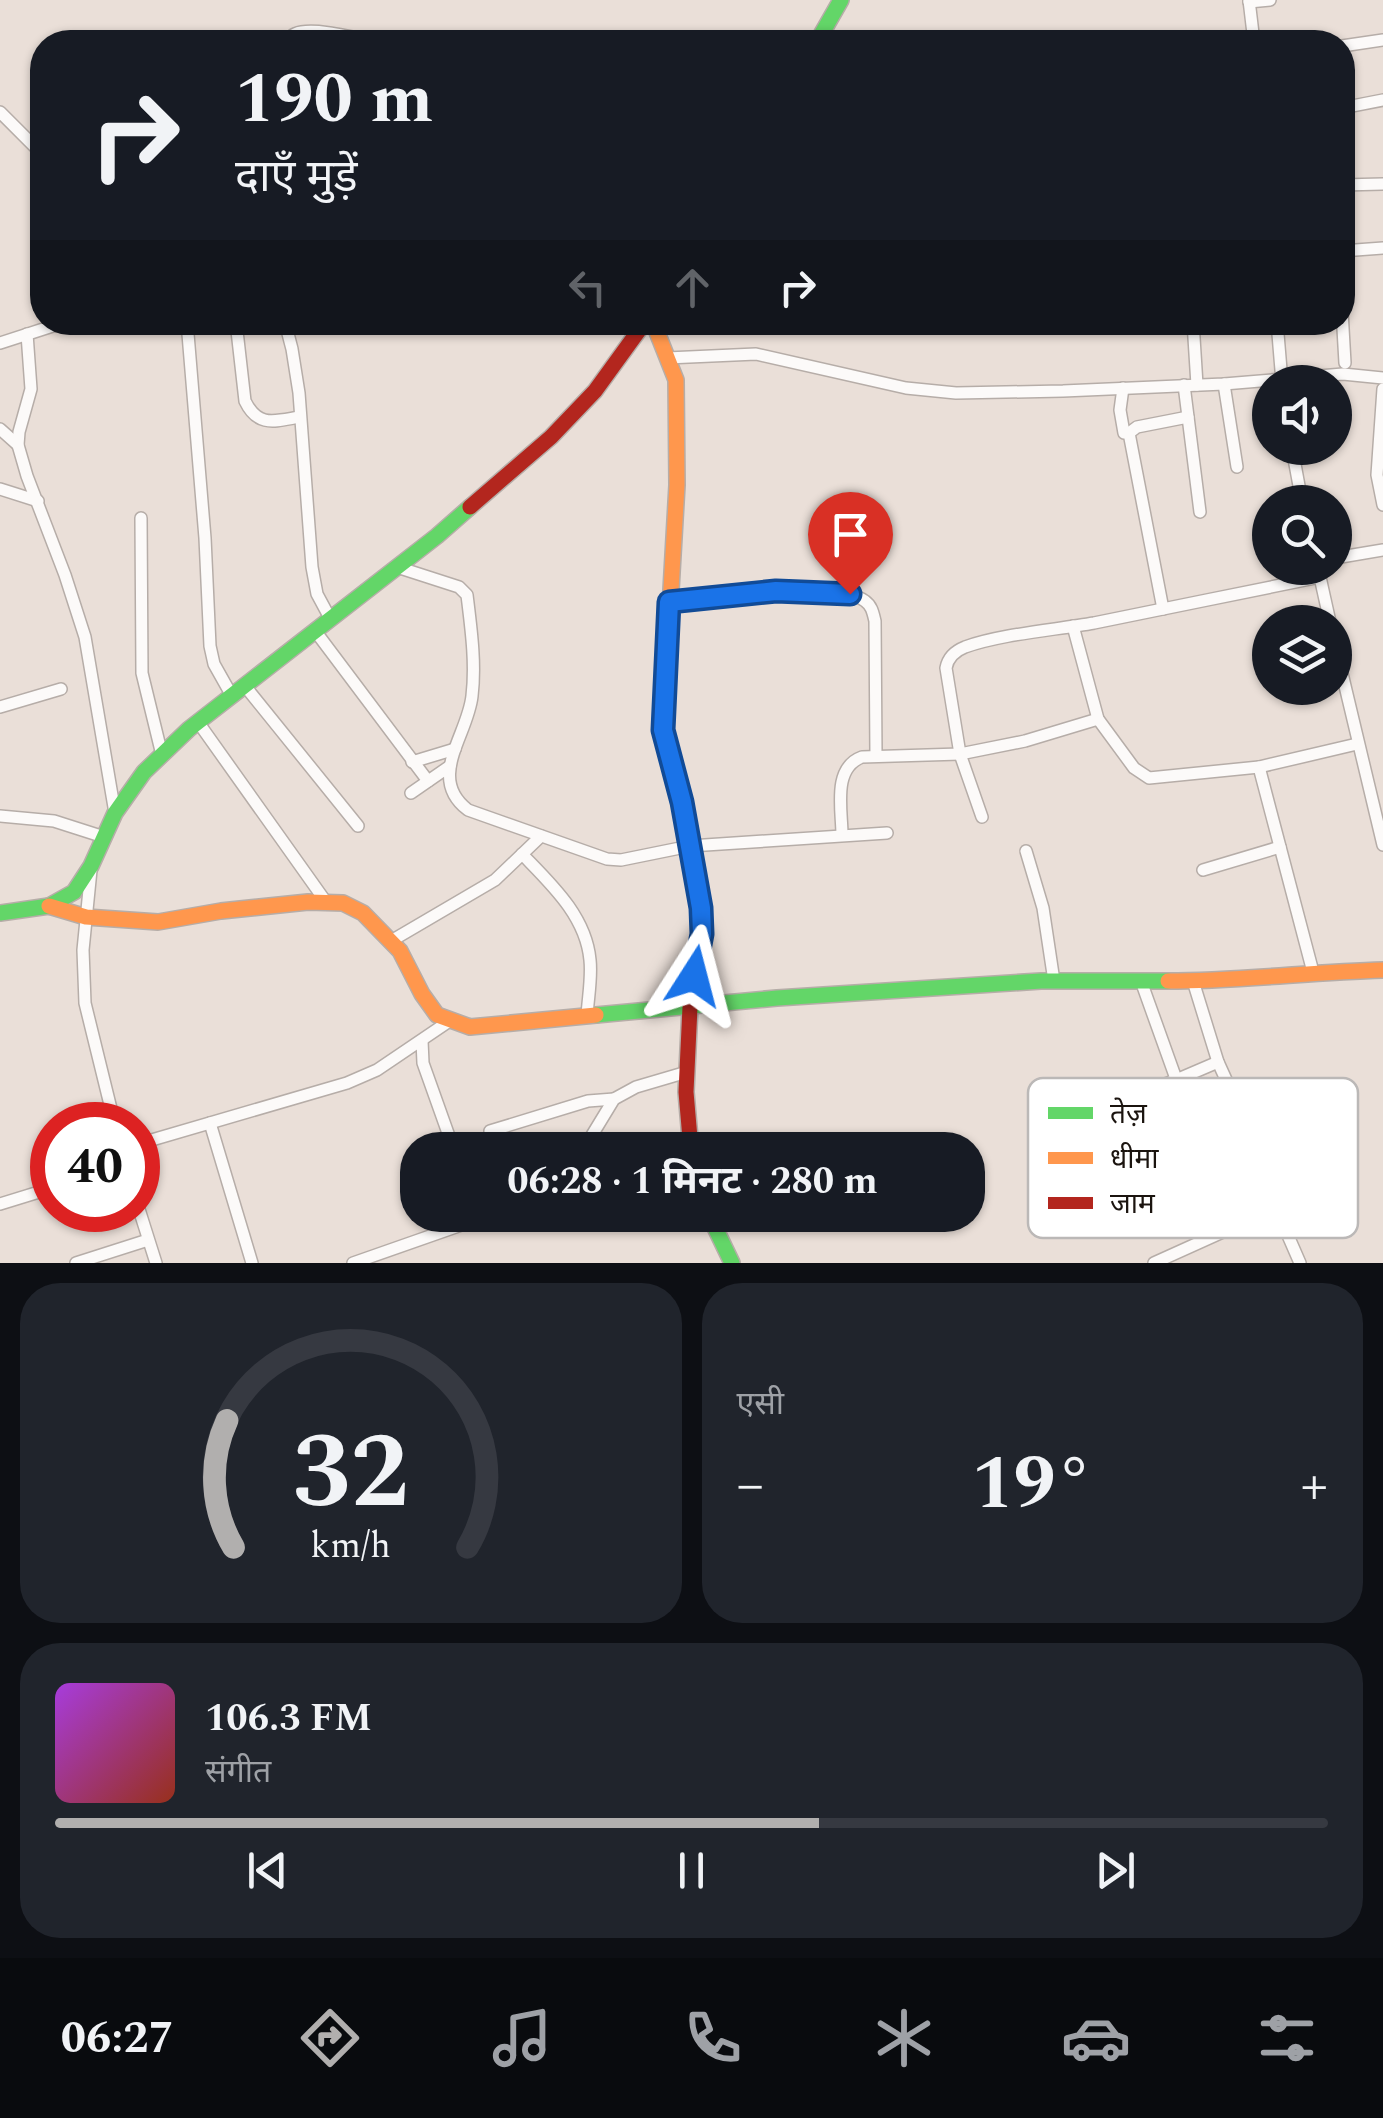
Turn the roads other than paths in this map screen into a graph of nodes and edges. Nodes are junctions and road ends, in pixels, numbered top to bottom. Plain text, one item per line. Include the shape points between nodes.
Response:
1 (842, 0) edge
2 (1270, 0) edge
3 (1249, 1) edge
4 (296, 30) edge
5 (324, 30) edge
6 (823, 30) edge
7 (1253, 30) edge
8 (1383, 40) edge
9 (1355, 44) edge
10 (1383, 100) edge
11 (1355, 105) edge
12 (0, 112) edge
13 (30, 142) edge
14 (1383, 184) edge
15 (1355, 185) edge
16 (1383, 248) edge
17 (1355, 251) edge
18 (30, 333) edge
19 (27, 334) junction
20 (188, 335) edge
21 (237, 335) edge
22 (288, 335) edge
23 (639, 335) edge
24 (652, 335) edge
25 (1192, 335) edge
26 (1279, 335) edge
27 (1343, 335) edge
28 (0, 343) edge
29 (667, 358) junction
30 (1344, 363) dead end
31 (1281, 365) edge
32 (1352, 375) edge
33 (1383, 378) edge
34 (1252, 383) edge
35 (1224, 384) junction
36 (1190, 385) junction
37 (1123, 388) junction
38 (1383, 389) edge
39 (300, 417) junction
40 (1188, 417) junction
41 (0, 430) edge
42 (1124, 433) dead end
43 (18, 445) junction
44 (1237, 467) dead end
45 (0, 489) edge
46 (38, 501) junction
47 (1383, 505) edge
48 (1200, 512) dead end
49 (141, 518) dead end
50 (1383, 550) edge
51 (1352, 555) edge
52 (398, 567) junction
53 (1264, 585) edge
54 (669, 602) junction
55 (1163, 609) junction
56 (330, 620) junction
57 (1073, 626) junction
58 (316, 632) junction
59 (61, 689) dead end
60 (238, 691) junction
61 (1348, 705) edge
62 (0, 707) edge
63 (1098, 718) junction
64 (198, 722) junction
65 (1357, 744) junction
66 (455, 749) junction
67 (960, 754) junction
68 (162, 755) junction
69 (876, 756) junction
70 (412, 762) junction
71 (450, 766) junction
72 (1258, 767) junction
73 (428, 782) junction
74 (411, 793) dead end
75 (114, 813) junction
76 (0, 816) edge
77 (982, 817) dead end
78 (358, 826) dead end
79 (887, 832) dead end
80 (842, 835) junction
81 (541, 836) junction
82 (104, 837) junction
83 (1383, 845) edge
84 (690, 846) junction
85 (1280, 847) junction
86 (1026, 851) dead end
87 (522, 854) junction
88 (92, 866) junction
89 (1203, 870) dead end
90 (326, 902) junction
91 (49, 906) junction
92 (0, 913) edge
93 (86, 917) junction
94 (391, 942) junction
95 (1383, 970) edge
96 (1313, 972) junction
97 (1054, 981) junction
98 (1140, 981) junction
99 (1194, 981) junction
100 (690, 1007) junction
101 (588, 1016) junction
102 (451, 1020) junction
103 (422, 1040) junction
104 (1218, 1062) junction
105 (687, 1072) junction
106 (1175, 1078) edge
107 (1181, 1078) edge
108 (1225, 1078) edge
109 (614, 1099) junction
110 (109, 1102) edge
111 (210, 1124) junction
112 (490, 1131) dead end
113 (447, 1132) edge
114 (595, 1132) edge
115 (689, 1132) edge
116 (160, 1138) edge
117 (30, 1195) edge
118 (0, 1204) edge
119 (146, 1232) edge
120 (442, 1232) edge
121 (717, 1232) edge
122 (1211, 1238) edge
123 (1289, 1238) edge
124 (148, 1240) junction
125 (1159, 1262) edge
126 (76, 1263) edge
127 (156, 1263) edge
128 (252, 1263) edge
129 (354, 1263) edge
130 (732, 1263) edge
131 (1300, 1263) edge

1 - 6 street
2 - 3 street
3 - 7 street
4 - 5 lane
8 - 9 street
10 - 11 street
12 - 13 street
14 - 15 street
16 - 17 street
18 - 19 street
19 - 28 street
19 - 43 street via 30,388
20 - 60 street via 210,646 214,664
21 - 39 street via 250,411 268,422
22 - 39 street
23 - 52 street via 552,437
24 - 29 street
25 - 36 street
26 - 31 street
27 - 30 street
29 - 37 street via 756,354 956,393
29 - 54 street via 676,380 678,486
32 - 33 street
34 - 35 street
35 - 36 street
35 - 44 street
36 - 37 street
36 - 40 street
37 - 42 street
38 - 47 street via 1377,475
39 - 56 street via 316,594
40 - 48 street
40 - 55 street via 1129,433
41 - 43 street
43 - 46 street
45 - 46 street
46 - 75 street via 85,637
49 - 68 street via 142,673
50 - 51 street
52 - 56 street
52 - 66 street via 467,596 472,697
53 - 55 street
54 - 69 street via 776,591 862,599 875,621
54 - 84 street via 663,730
55 - 57 street
56 - 58 street
57 - 63 street
57 - 67 street via 963,648 947,660
58 - 60 street
58 - 70 street
59 - 62 street
60 - 64 street
60 - 78 street
61 - 65 street
63 - 67 street
63 - 72 street via 1149,778
64 - 68 street
64 - 90 street
65 - 72 street
65 - 83 street
66 - 70 street
66 - 71 street
67 - 69 street
67 - 77 street
68 - 75 street
69 - 80 street via 854,760 844,773
70 - 73 street
71 - 73 street
71 - 81 street via 453,795 468,810
72 - 85 street
73 - 74 street
75 - 82 street
76 - 82 street via 54,821
79 - 80 street
80 - 84 street
81 - 84 street via 620,860
81 - 87 street
82 - 88 street
84 - 100 street via 702,934
85 - 89 street
85 - 96 street
86 - 97 street
87 - 94 street via 495,880
87 - 101 street via 582,930 590,960
88 - 91 street via 74,892
88 - 93 street
90 - 93 street via 158,922
90 - 94 street via 363,913
91 - 92 street
91 - 93 street
93 - 110 street via 85,1003
94 - 102 street via 438,1015
95 - 96 street
96 - 99 street
97 - 98 street
97 - 100 street
98 - 99 street
98 - 106 street
99 - 104 street
100 - 101 street
100 - 105 street
101 - 102 street via 470,1027
102 - 103 street
103 - 111 street via 347,1083
103 - 113 street via 422,1063
104 - 107 street
104 - 108 street
105 - 109 street
105 - 115 street
109 - 112 street
109 - 114 street
111 - 116 street
111 - 128 street
117 - 118 street
119 - 124 street
120 - 129 street
121 - 130 street
122 - 125 street
123 - 131 street
124 - 126 street
124 - 127 street

